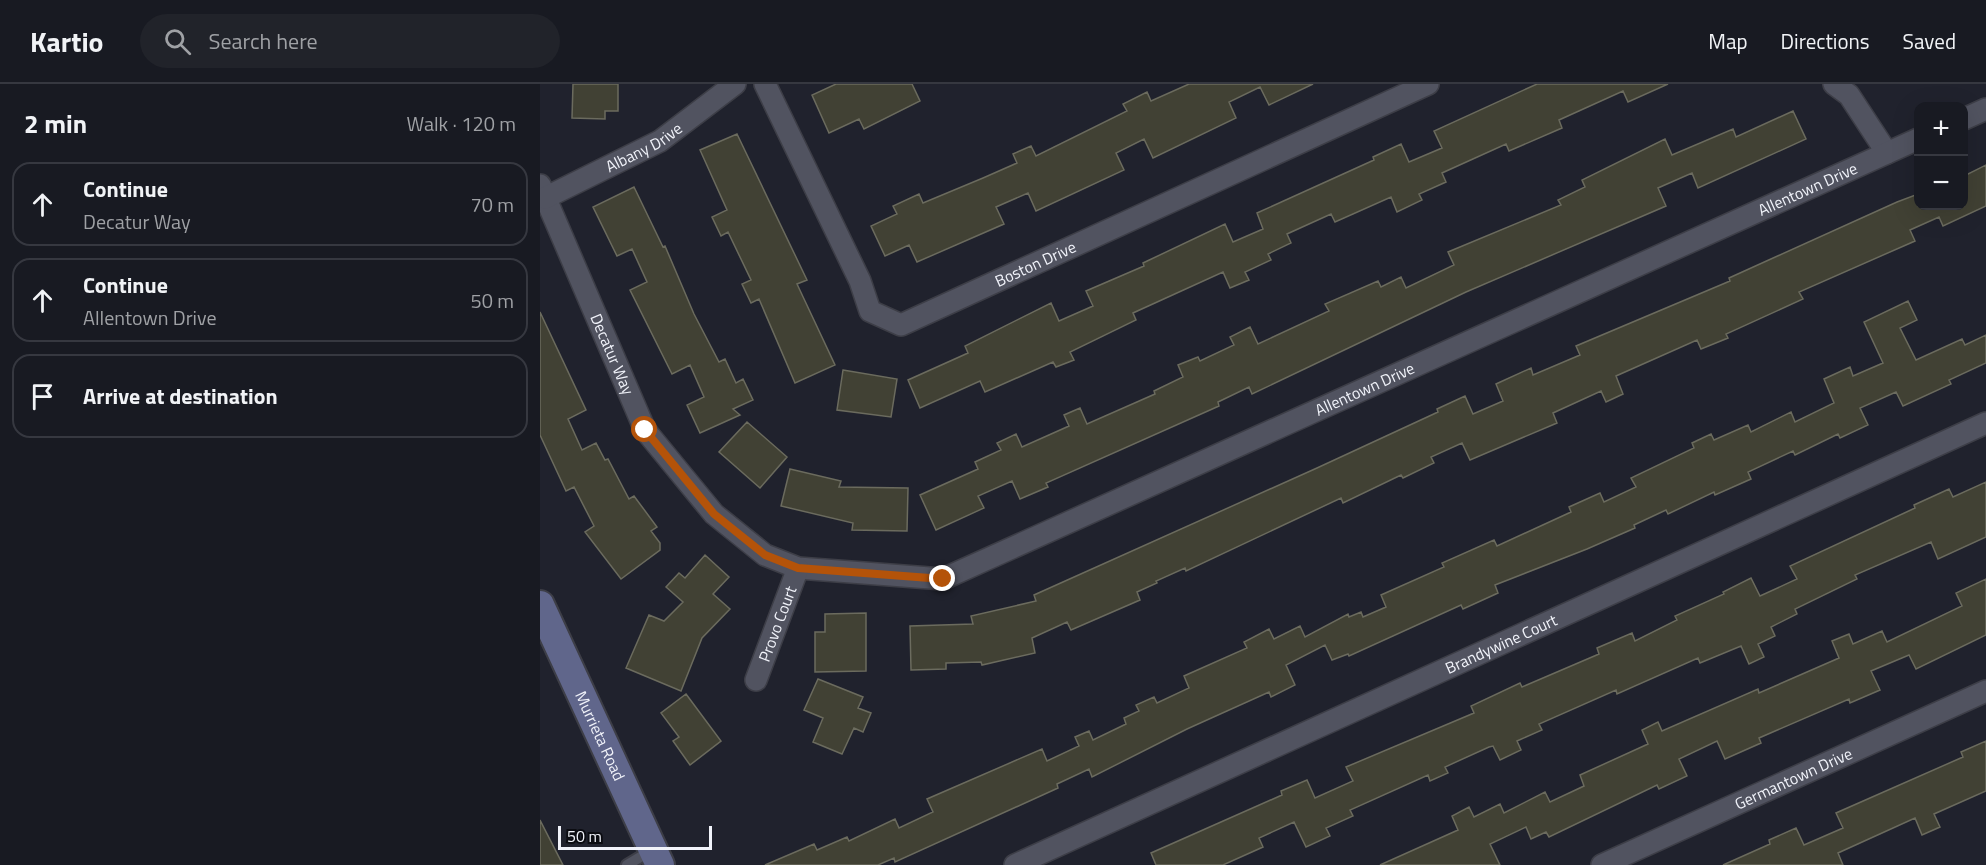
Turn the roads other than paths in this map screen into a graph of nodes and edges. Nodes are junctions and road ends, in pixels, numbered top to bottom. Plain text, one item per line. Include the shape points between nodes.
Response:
1 (735, 84) edge
2 (765, 84) edge
3 (1428, 84) edge
4 (1834, 84) edge
5 (1986, 109) edge
6 (1968, 117) edge
7 (1914, 141) edge
8 (1887, 153) junction
9 (542, 191) edge
10 (1986, 423) edge
11 (798, 568) junction
12 (540, 605) edge
13 (756, 680) dead end
14 (1986, 691) edge
15 (657, 857) edge
16 (627, 865) edge
17 (1015, 865) edge
18 (1602, 865) edge

1 - 9 street, Albany Drive via 660,141
2 - 3 street, Boston Drive via 860,281 870,311 901,324
4 - 8 street via 1849,95
5 - 6 street
7 - 8 street, Allentown Drive
8 - 11 street, Allentown Drive via 943,579
9 - 11 street, Decatur Way via 645,430 714,514 765,555
10 - 17 street, Brandywine Court
11 - 13 street, Provo Court
12 - 15 main road, Murrieta Road
14 - 18 street, Germantown Drive
15 - 16 lane

